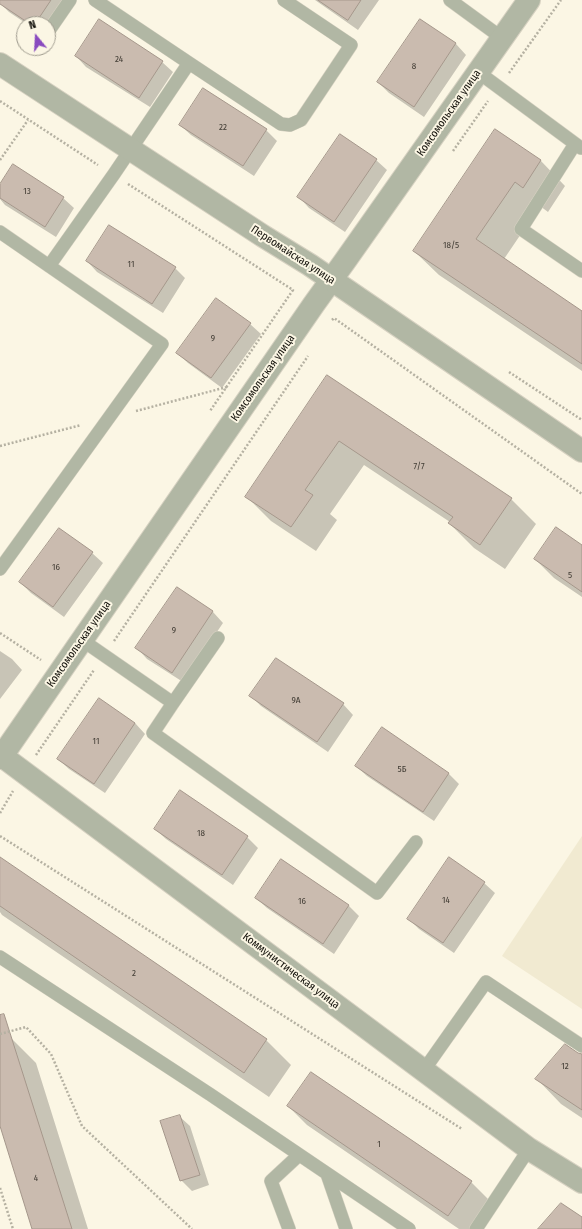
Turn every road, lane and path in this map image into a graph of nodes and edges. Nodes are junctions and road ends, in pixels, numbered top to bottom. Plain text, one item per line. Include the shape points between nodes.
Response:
1 (70, 0) edge
2 (95, 0) edge
3 (284, 0) edge
4 (450, 0) edge
5 (529, 0) edge
6 (561, 0) edge
7 (56, 20) edge
8 (502, 38) junction
9 (189, 63) junction
10 (0, 64) edge
11 (478, 72) junction
12 (498, 87) junction
13 (0, 101) edge
14 (28, 120) junction
15 (579, 146) edge
16 (131, 150) junction
17 (452, 152) dead end
18 (0, 160) edge
19 (114, 174) junction
20 (0, 232) edge
21 (49, 266) junction
22 (582, 270) edge
23 (331, 280) junction
24 (293, 290) dead end
25 (330, 324) dead end
26 (312, 350) dead end
27 (582, 451) edge
28 (582, 494) edge
29 (0, 569) edge
30 (0, 633) edge
31 (218, 638) dead end
32 (82, 640) junction
33 (104, 656) junction
34 (41, 660) dead end
35 (173, 703) junction
36 (1, 756) edge
37 (35, 757) dead end
38 (0, 836) edge
39 (416, 842) dead end
40 (0, 957) edge
41 (0, 1034) edge
42 (582, 1046) edge
43 (424, 1070) junction
44 (465, 1131) dead end
45 (529, 1148) junction
46 (299, 1155) junction
47 (327, 1174) junction
48 (582, 1182) edge
49 (0, 1188) edge
50 (480, 1227) edge
51 (13, 1229) edge
52 (192, 1229) edge
53 (289, 1229) edge
54 (346, 1229) edge
55 (409, 1229) edge

1 - 7 lane
2 - 9 lane
3 - 9 lane via 351,45 301,120 290,125 281,124
4 - 8 lane
5 - 8 street, Комсомольская улица
6 - 12 path
8 - 11 street, Комсомольская улица
9 - 16 lane
10 - 16 street, Первомайская улица
11 - 12 lane
11 - 23 street, Комсомольская улица
12 - 15 lane
12 - 17 path
13 - 14 path
14 - 18 path
14 - 19 path
15 - 22 lane via 521,229
16 - 19 lane
16 - 23 street, Первомайская улица
19 - 21 lane
19 - 24 path
20 - 21 lane
21 - 29 lane via 162,344
23 - 27 street, Первомайская улица
23 - 32 street, Комсомольская улица
25 - 28 path via 334,318
26 - 33 path
30 - 34 path
31 - 35 lane
32 - 33 lane
32 - 36 street, Комсомольская улица
33 - 35 lane
33 - 37 path
35 - 39 lane via 153,733 377,893
36 - 43 street, Коммунистическая улица
38 - 44 path
40 - 46 lane
41 - 52 path via 26,1026 51,1054 82,1126
42 - 43 lane via 486,982
43 - 45 street, Коммунистическая улица
45 - 48 street, Коммунистическая улица
45 - 50 lane
46 - 47 lane
46 - 53 lane via 271,1181
47 - 54 lane
47 - 55 lane
49 - 51 path

